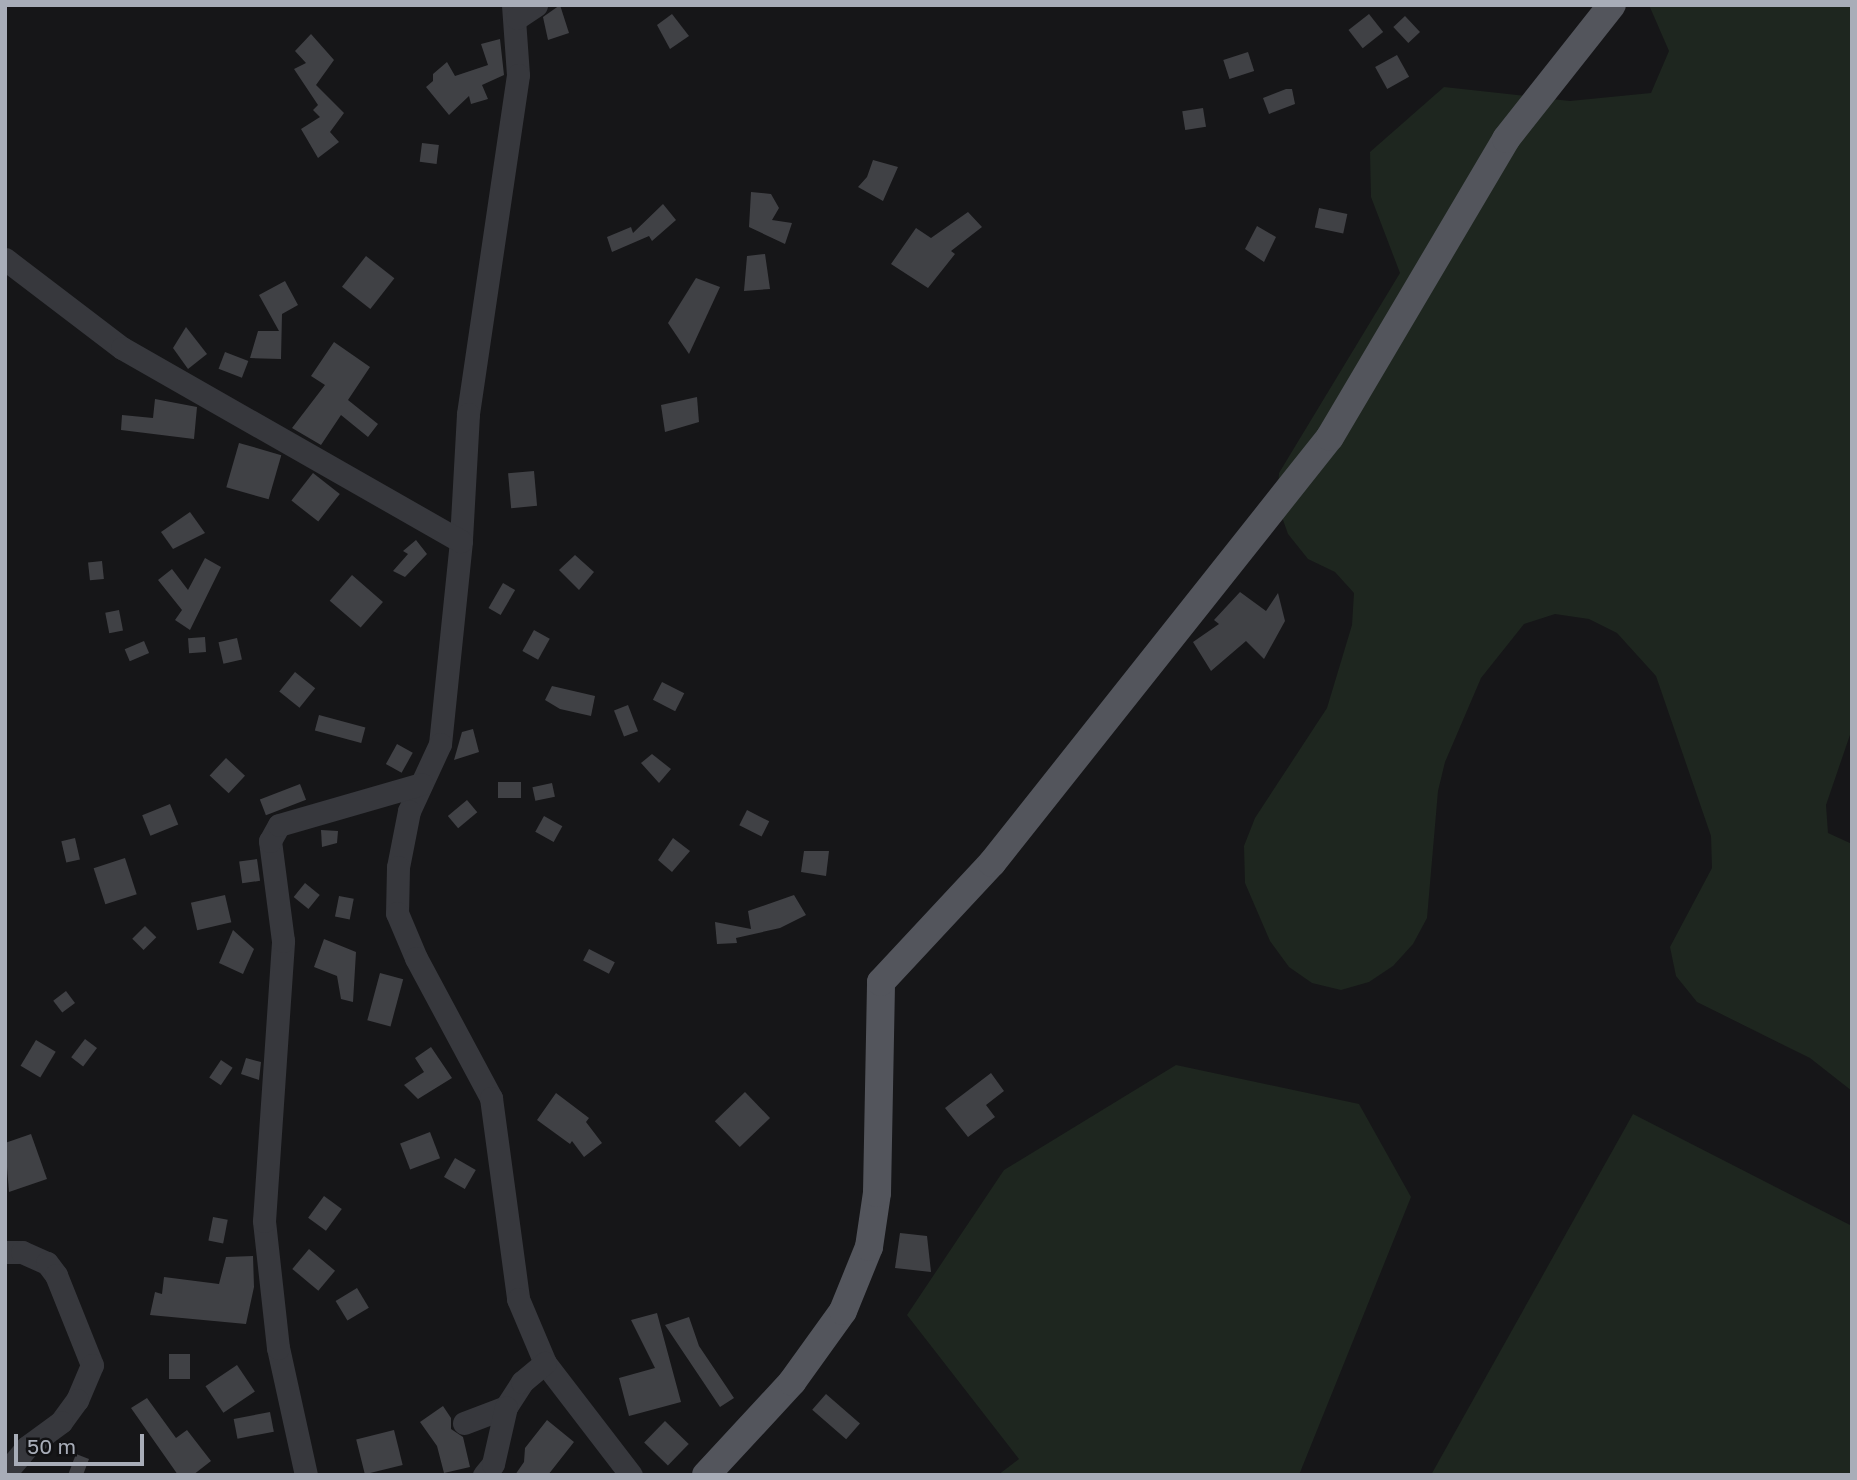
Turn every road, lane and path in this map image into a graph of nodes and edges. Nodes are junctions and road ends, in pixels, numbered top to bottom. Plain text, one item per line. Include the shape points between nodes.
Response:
1 (1612, 5) edge
2 (522, 10) edge
3 (5, 259) edge
4 (461, 541) junction
5 (421, 784) junction
6 (5, 1252) edge
7 (545, 1363) junction
8 (506, 1407) junction
9 (464, 1423) dead end
10 (5, 1472) edge
11 (306, 1475) edge
12 (484, 1475) edge
13 (631, 1475) edge
14 (706, 1475) edge

1 - 14 main road via 1506,139 1330,437 992,863 881,982 877,1193 869,1247 843,1311 799,1372
2 - 4 street via 518,75 468,414
3 - 4 street via 122,348
4 - 5 street via 440,744
5 - 7 street via 409,811 398,867 397,913 491,1098 518,1299
5 - 11 street via 279,824 270,841 284,941 264,1221 278,1348
6 - 10 street via 22,1252 47,1264 56,1275 92,1365 77,1400 61,1422 27,1447
7 - 8 street via 522,1382
7 - 13 street
8 - 9 street
8 - 12 street via 493,1464

